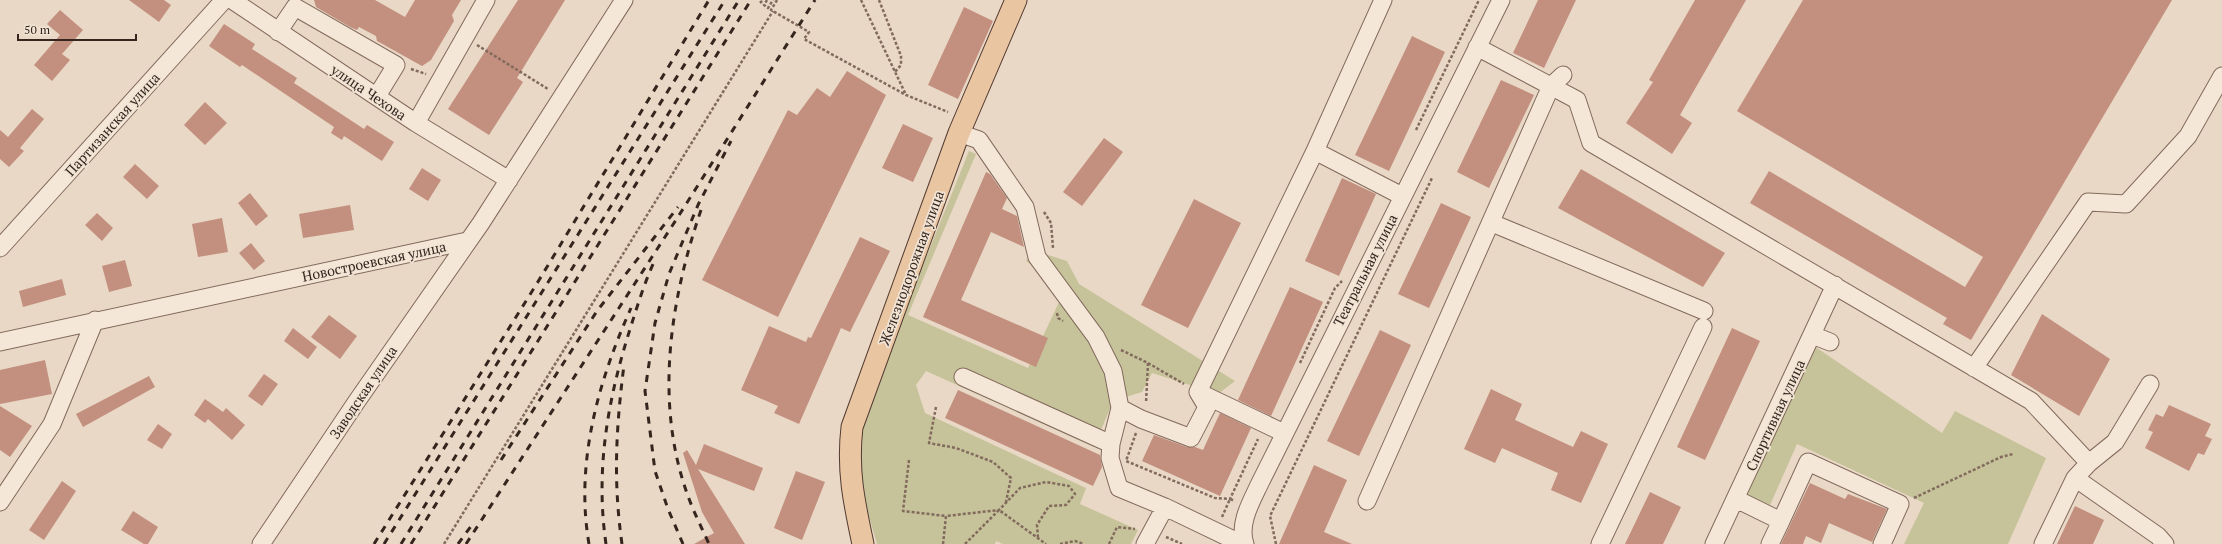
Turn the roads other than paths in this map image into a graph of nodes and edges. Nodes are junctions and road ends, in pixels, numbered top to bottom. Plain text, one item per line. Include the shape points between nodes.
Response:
1 (224, 0) edge
2 (232, 0) edge
3 (486, 0) edge
4 (624, 0) edge
5 (1016, 0) edge
6 (1383, 0) edge
7 (1500, 0) edge
8 (278, 32) junction
9 (1476, 47) junction
10 (2222, 76) edge
11 (1557, 81) junction
12 (377, 96) junction
13 (416, 123) junction
14 (959, 133) junction
15 (1315, 151) junction
16 (509, 180) junction
17 (1402, 196) junction
18 (1492, 223) junction
19 (467, 241) junction
20 (0, 248) edge
21 (1835, 285) junction
22 (1704, 310) dead end
23 (95, 320) junction
24 (1703, 327) dead end
25 (1812, 335) junction
26 (0, 342) edge
27 (1830, 342) dead end
28 (1974, 368) junction
29 (963, 377) dead end
30 (2150, 384) dead end
31 (1198, 392) junction
32 (1120, 408) junction
33 (1284, 433) junction
34 (1111, 444) junction
35 (2089, 463) junction
36 (2076, 478) junction
37 (1736, 499) junction
38 (1367, 501) dead end
39 (0, 502) edge
40 (1165, 507) junction
41 (1781, 521) junction
42 (1148, 537) edge
43 (261, 544) edge
44 (863, 544) edge
45 (1242, 544) edge
46 (1246, 544) edge
47 (1600, 544) edge
48 (1714, 544) edge
49 (1770, 544) edge
50 (1882, 544) edge
51 (2043, 544) edge
52 (2165, 544) edge

1 - 20 street, Партизанская улица
2 - 8 street, улица Чехова
3 - 13 street
4 - 16 street
5 - 14 main road, Железнодорожная улица
6 - 15 street
7 - 9 street, Театральная улица
8 - 12 street, улица Чехова
8 - 12 street via 295,7 396,64
9 - 11 street
9 - 17 street, Театральная улица
10 - 28 street via 2188,136 2126,204 2088,202
11 - 18 street
11 - 21 street via 1577,100 1591,143
12 - 13 street, улица Чехова
13 - 16 street, улица Чехова
14 - 32 street via 979,140 1025,207 1037,257 1096,337 1113,370
14 - 44 main road, Железнодорожная улица via 852,427 849,455 852,490
15 - 17 street
15 - 31 street
16 - 19 street
17 - 33 street, Театральная улица
18 - 22 street
18 - 38 street
19 - 23 street, Новостроевская улица
19 - 43 street, Заводская улица
21 - 25 street, Спортивная улица
21 - 28 street
23 - 26 street, Новостроевская улица
23 - 39 street via 52,424
24 - 47 street
25 - 27 street
25 - 37 street, Спортивная улица
28 - 35 street via 2031,401
29 - 34 street
30 - 35 street via 2115,442
31 - 32 street via 1207,407 1191,438 1141,420
31 - 33 street
32 - 34 street
33 - 46 street, Театральная улица via 1243,524 1242,535
34 - 40 street via 1110,458 1119,488
35 - 36 street
36 - 51 street
36 - 52 street via 2158,536
37 - 41 street
37 - 48 street, Спортивная улица
40 - 42 street
40 - 45 street
41 - 49 street
41 - 50 street via 1808,462 1900,504

